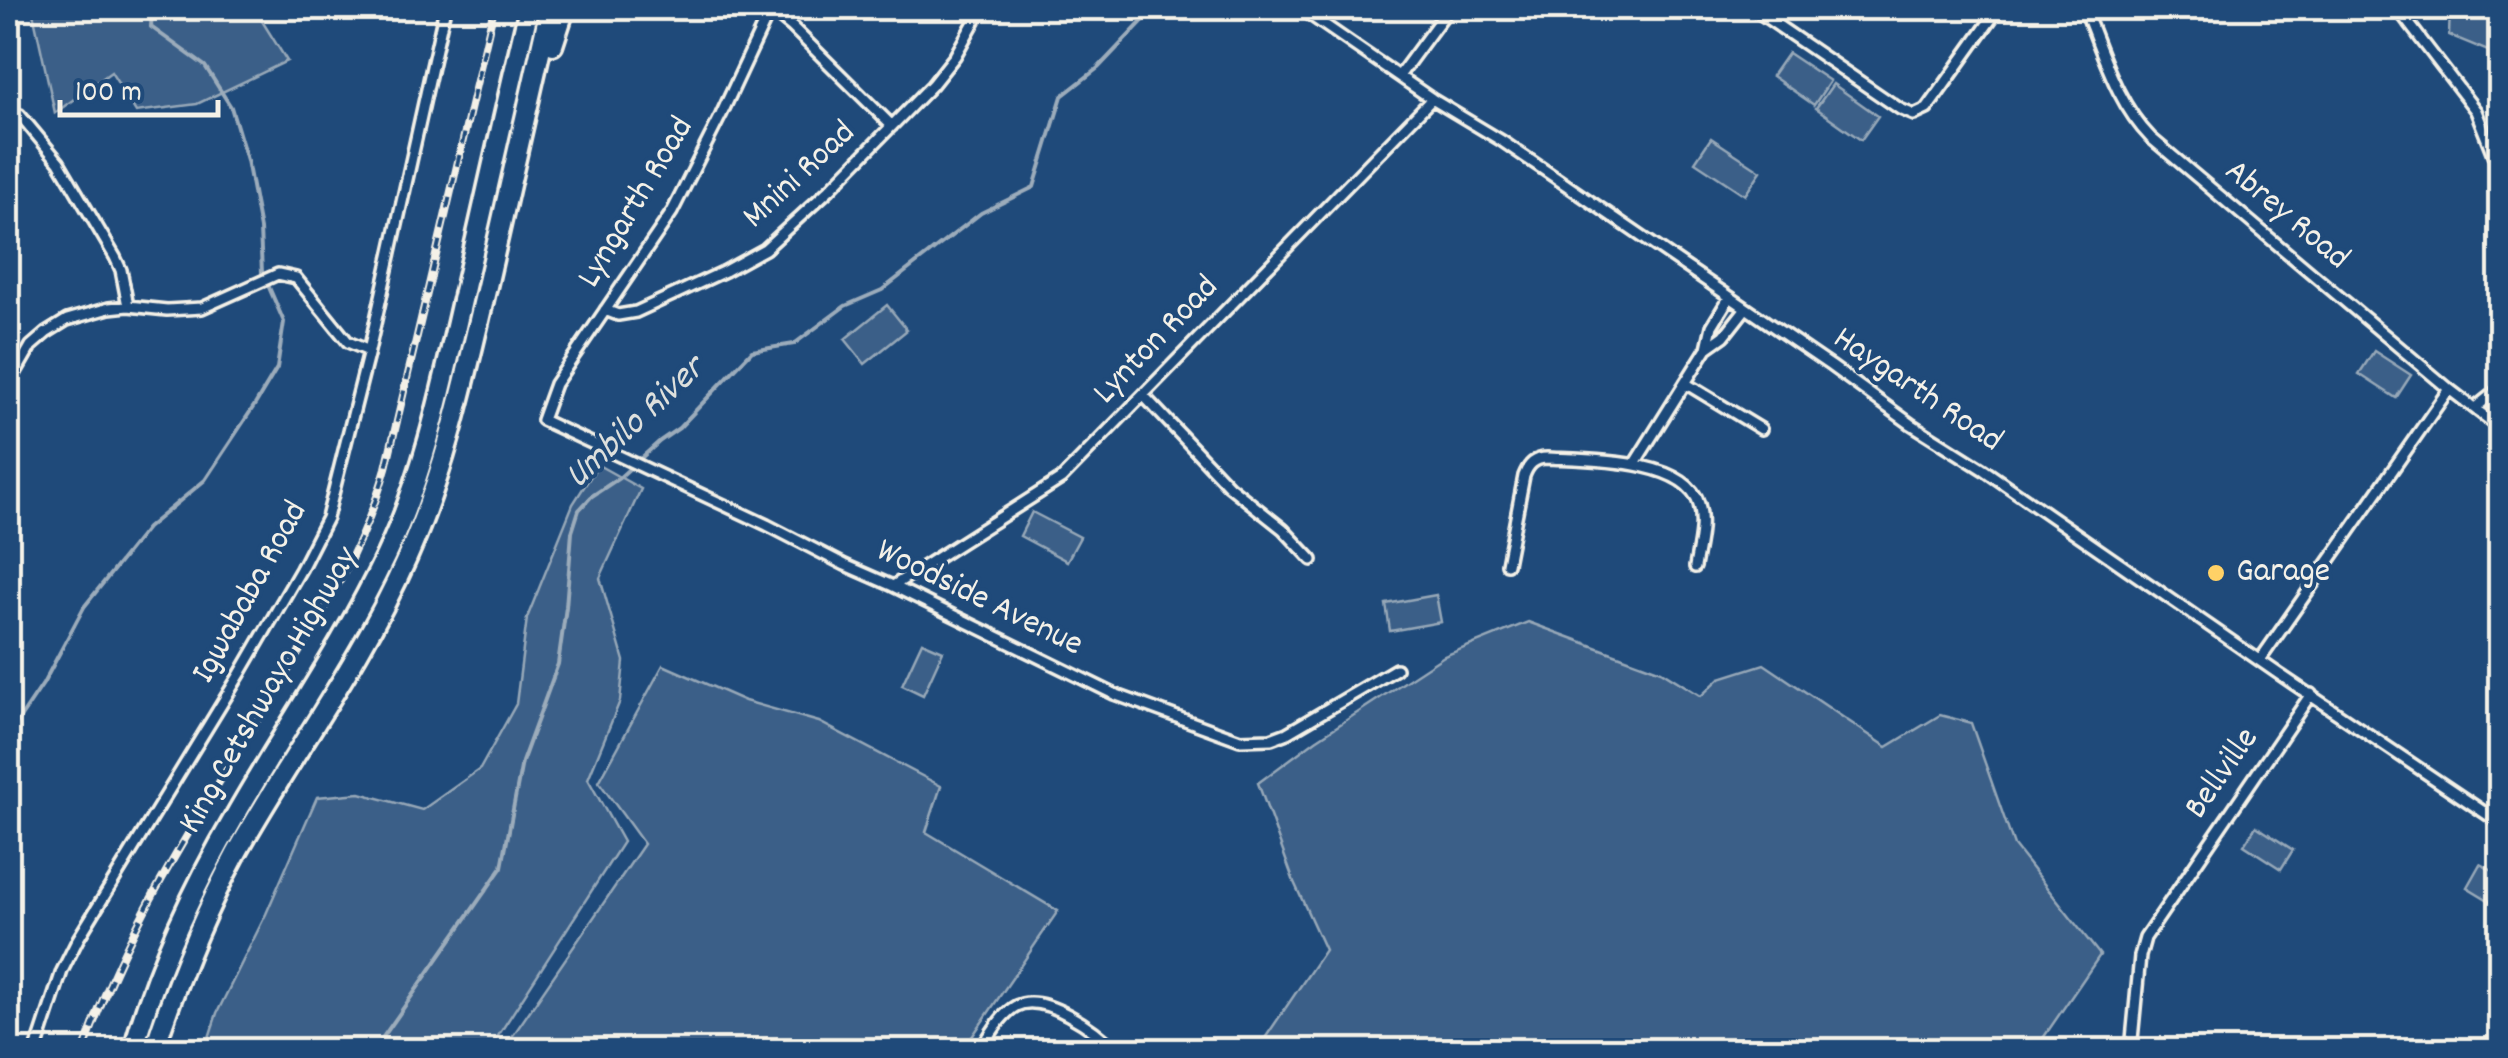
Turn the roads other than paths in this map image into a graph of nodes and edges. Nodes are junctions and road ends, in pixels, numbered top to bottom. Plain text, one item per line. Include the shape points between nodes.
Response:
1 (444, 8) edge
2 (529, 8) edge
3 (550, 8) edge
4 (565, 8) edge
5 (770, 8) edge
6 (982, 8) edge
7 (1300, 8) edge
8 (1448, 8) edge
9 (1752, 8) edge
10 (1998, 8) edge
11 (2084, 8) edge
12 (2398, 8) edge
13 (1399, 76) junction
14 (1432, 99) junction
15 (20, 115) dead end
16 (892, 126) junction
17 (2500, 172) edge
18 (504, 208) junction
19 (1730, 298) junction
20 (128, 306) junction
21 (1746, 308) junction
22 (606, 310) junction
23 (1707, 348) junction
24 (370, 351) junction
25 (1685, 383) junction
26 (8, 386) edge
27 (2500, 388) edge
28 (2448, 389) junction
29 (1143, 395) junction
30 (2475, 408) junction
31 (542, 420) joint
32 (2500, 428) edge
33 (1761, 429) dead end
34 (1634, 463) junction
35 (1312, 560) dead end
36 (1506, 564) dead end
37 (1695, 567) dead end
38 (893, 586) junction
39 (2260, 660) junction
40 (1396, 669) dead end
41 (2311, 694) junction
42 (2500, 824) edge
43 (170, 1004) junction
44 (36, 1050) edge
45 (130, 1050) edge
46 (154, 1050) edge
47 (163, 1050) edge
48 (980, 1050) edge
49 (1115, 1050) edge
50 (2130, 1050) edge

1 - 24 street, Igwababa Road
2 - 45 highway, King Cetshwayo Highway via 434,422 410,496 354,620 201,878
3 - 18 highway, King Cetshwayo Highway
4 - 18 highway
5 - 16 street
5 - 22 street, Lyngarth Road via 672,212
6 - 16 street, Mnini Road via 949,65
7 - 13 street, Haygarth Road
8 - 13 street
9 - 10 street via 1914,115 1927,109
11 - 28 street, Abrey Road via 2120,96 2143,129
12 - 17 street via 2476,111
13 - 14 street, Haygarth Road
14 - 19 street, Haygarth Road
14 - 29 street, Lynton Road
15 - 20 street via 58,162 119,264
16 - 22 street, Mnini Road via 759,253 636,312
18 - 43 highway, King Cetshwayo Highway via 452,431 408,558 236,854
19 - 21 street, Haygarth Road
19 - 23 street
20 - 24 street via 202,308 283,274 301,283 348,342
20 - 26 street via 90,312 46,333
21 - 23 street
21 - 39 street, Haygarth Road
22 - 31 street, Lyngarth Road via 554,384
23 - 25 street
24 - 44 street, Igwababa Road via 322,530 78,939
25 - 33 street
25 - 34 street
27 - 30 street
28 - 30 street, Abrey Road
28 - 39 street
29 - 35 street via 1229,486
29 - 38 street, Lynton Road via 1060,478
30 - 32 street, Abrey Road
31 - 38 street, Woodside Avenue
34 - 36 street via 1542,458 1531,464
34 - 37 street via 1678,479 1697,498
38 - 40 street, Woodside Avenue via 1114,694 1240,740 1287,733
39 - 41 street, Haygarth Road
41 - 42 street, Haygarth Road
41 - 50 street, Bellville via 2150,928 2141,948
43 - 46 highway, King Cetshwayo Highway
43 - 47 highway
48 - 49 street via 1004,1016 1034,1002

